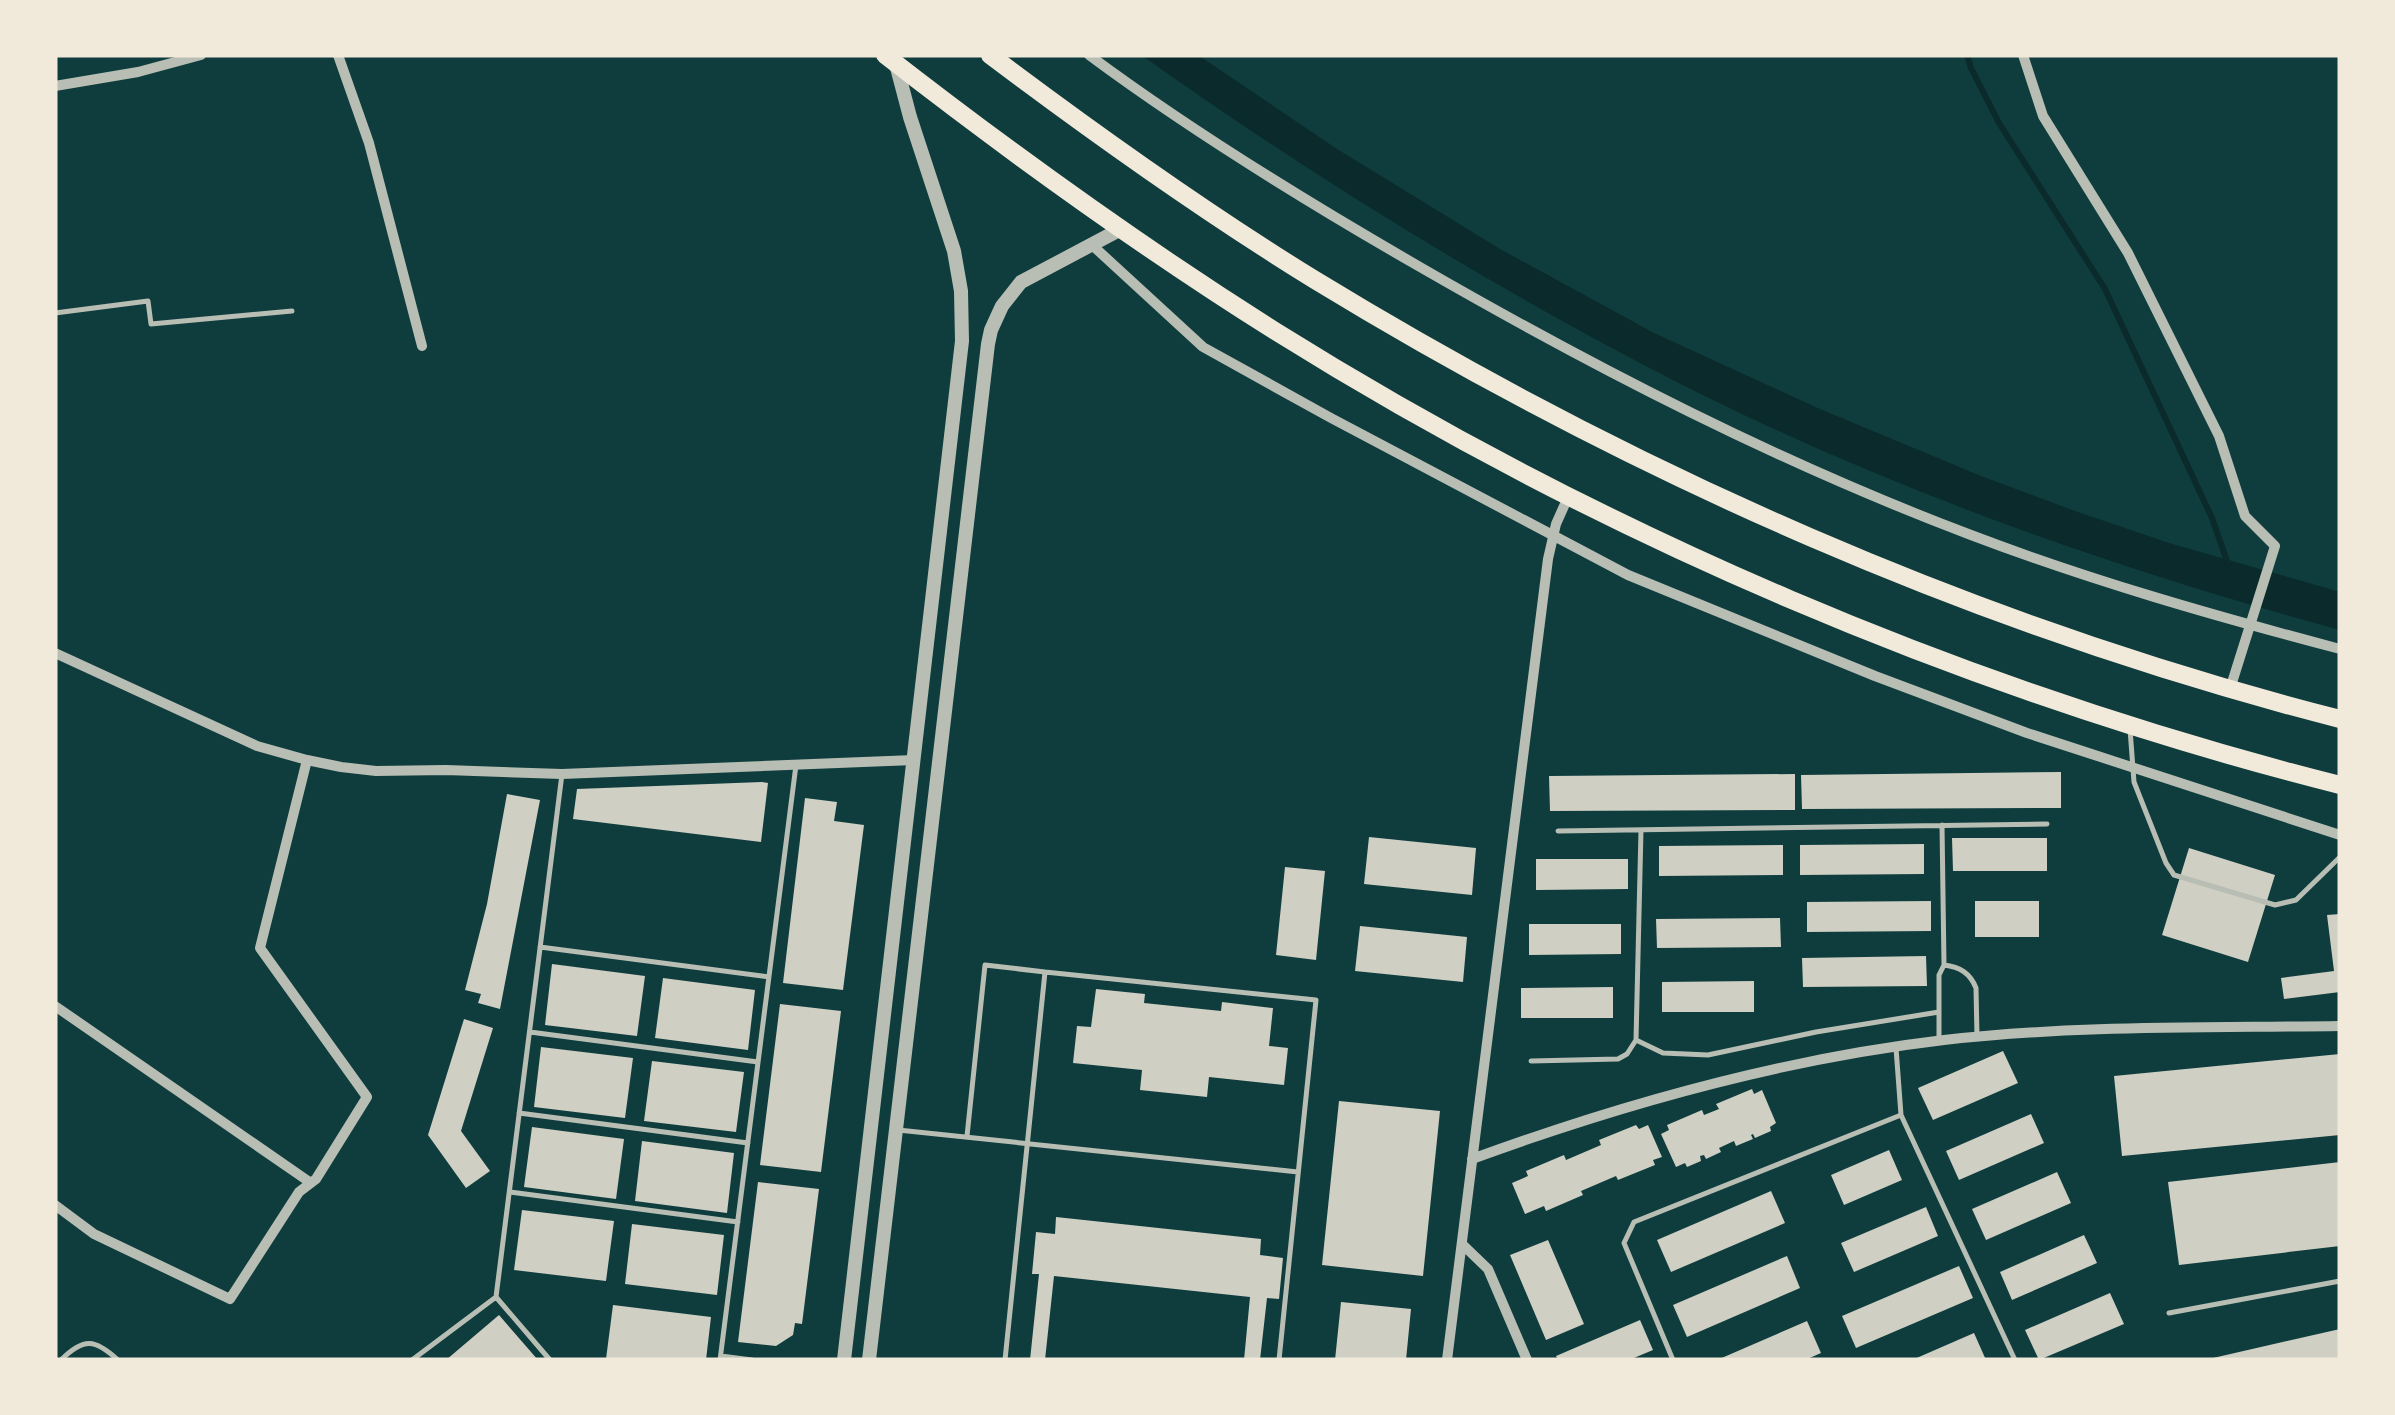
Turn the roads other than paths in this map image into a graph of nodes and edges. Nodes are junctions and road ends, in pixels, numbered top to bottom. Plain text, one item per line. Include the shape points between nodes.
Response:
1 (201, 55) edge
2 (338, 55) edge
3 (990, 55) edge
4 (1089, 55) edge
5 (2022, 55) edge
6 (173, 59) edge
7 (891, 60) edge
8 (55, 86) edge
9 (1121, 229) junction
10 (1092, 245) junction
11 (292, 311) dead end
12 (55, 313) edge
13 (422, 346) dead end
14 (1569, 495) junction
15 (1553, 535) junction
16 (2251, 623) junction
17 (2340, 649) edge
18 (55, 653) edge
19 (2230, 689) junction
20 (2340, 719) edge
21 (2130, 726) junction
22 (307, 760) junction
23 (914, 760) junction
24 (796, 765) junction
25 (2132, 766) junction
26 (562, 774) junction
27 (2340, 786) edge
28 (2047, 824) dead end
29 (1942, 825) junction
30 (1641, 830) junction
31 (1558, 831) dead end
32 (2340, 835) edge
33 (2340, 857) edge
34 (540, 947) junction
35 (1944, 965) junction
36 (1045, 972) junction
37 (769, 977) junction
38 (55, 1006) edge
39 (1940, 1012) junction
40 (2340, 1026) edge
41 (530, 1032) junction
42 (1978, 1037) junction
43 (1636, 1040) junction
44 (1939, 1041) junction
45 (1896, 1046) junction
46 (1531, 1061) dead end
47 (758, 1062) junction
48 (520, 1113) junction
49 (1901, 1114) junction
50 (896, 1130) junction
51 (967, 1137) junction
52 (748, 1143) junction
53 (1027, 1144) junction
54 (1472, 1159) junction
55 (1298, 1172) junction
56 (311, 1183) junction
57 (510, 1192) junction
58 (55, 1205) edge
59 (738, 1222) junction
60 (1462, 1244) junction
61 (2340, 1281) edge
62 (496, 1297) junction
63 (2169, 1313) dead end
64 (721, 1358) edge
65 (61, 1360) edge
66 (118, 1360) edge
67 (412, 1360) edge
68 (550, 1360) edge
69 (752, 1360) edge
70 (844, 1360) edge
71 (869, 1360) edge
72 (1005, 1360) edge
73 (1279, 1360) edge
74 (1447, 1360) edge
75 (1527, 1360) edge
76 (1673, 1360) edge
77 (2015, 1360) edge

1 - 6 street
2 - 13 street via 369,143
3 - 19 main road via 1281,258 1567,422 1932,587
4 - 16 street via 1388,248 1572,352 1729,430 1970,535
5 - 16 street via 2043,116 2128,253 2219,436 2245,516 2275,546
6 - 8 street
7 - 9 main road
7 - 23 street via 954,251 962,308
9 - 10 street
9 - 14 main road via 1358,381
10 - 15 street via 1203,347
10 - 50 street via 1021,282 1002,306 988,344
11 - 12 lane via 151,324 148,301
14 - 15 street
14 - 21 main road via 1839,619
15 - 25 street via 1628,574 1857,670
15 - 54 street
16 - 17 street
16 - 19 street
18 - 22 street via 234,736
19 - 20 main road
21 - 25 lane
21 - 27 main road
22 - 26 street via 376,771
22 - 56 street via 260,948 367,1097
23 - 24 street
23 - 70 street
24 - 26 street
24 - 37 lane
25 - 32 street
25 - 33 lane via 2174,876 2275,905 2296,900
26 - 34 lane
28 - 29 lane
29 - 30 lane
29 - 35 lane
30 - 31 lane
30 - 43 lane
34 - 37 lane
34 - 41 lane
35 - 39 lane
35 - 42 lane via 1973,980
36 - 51 lane via 985,966
36 - 53 lane
36 - 55 lane via 1316,1000
37 - 47 lane
38 - 56 street
39 - 43 lane via 1708,1055 1663,1053
39 - 44 lane
40 - 42 street
41 - 47 lane
41 - 48 lane
42 - 44 street
43 - 46 lane via 1618,1059
44 - 45 street
45 - 49 lane
45 - 54 street via 1694,1088
47 - 52 lane
48 - 52 lane
48 - 57 lane
49 - 76 lane via 1634,1222 1624,1243
49 - 77 lane
50 - 51 lane
50 - 71 street
51 - 53 lane
52 - 59 lane
53 - 55 lane
53 - 72 lane
54 - 60 street
55 - 73 lane
56 - 58 street via 230,1299 94,1234
57 - 59 lane
57 - 62 lane
59 - 64 lane
60 - 74 street
60 - 75 street via 1488,1269
61 - 63 lane
62 - 67 lane
62 - 68 lane
64 - 69 lane
65 - 66 lane via 88,1343

